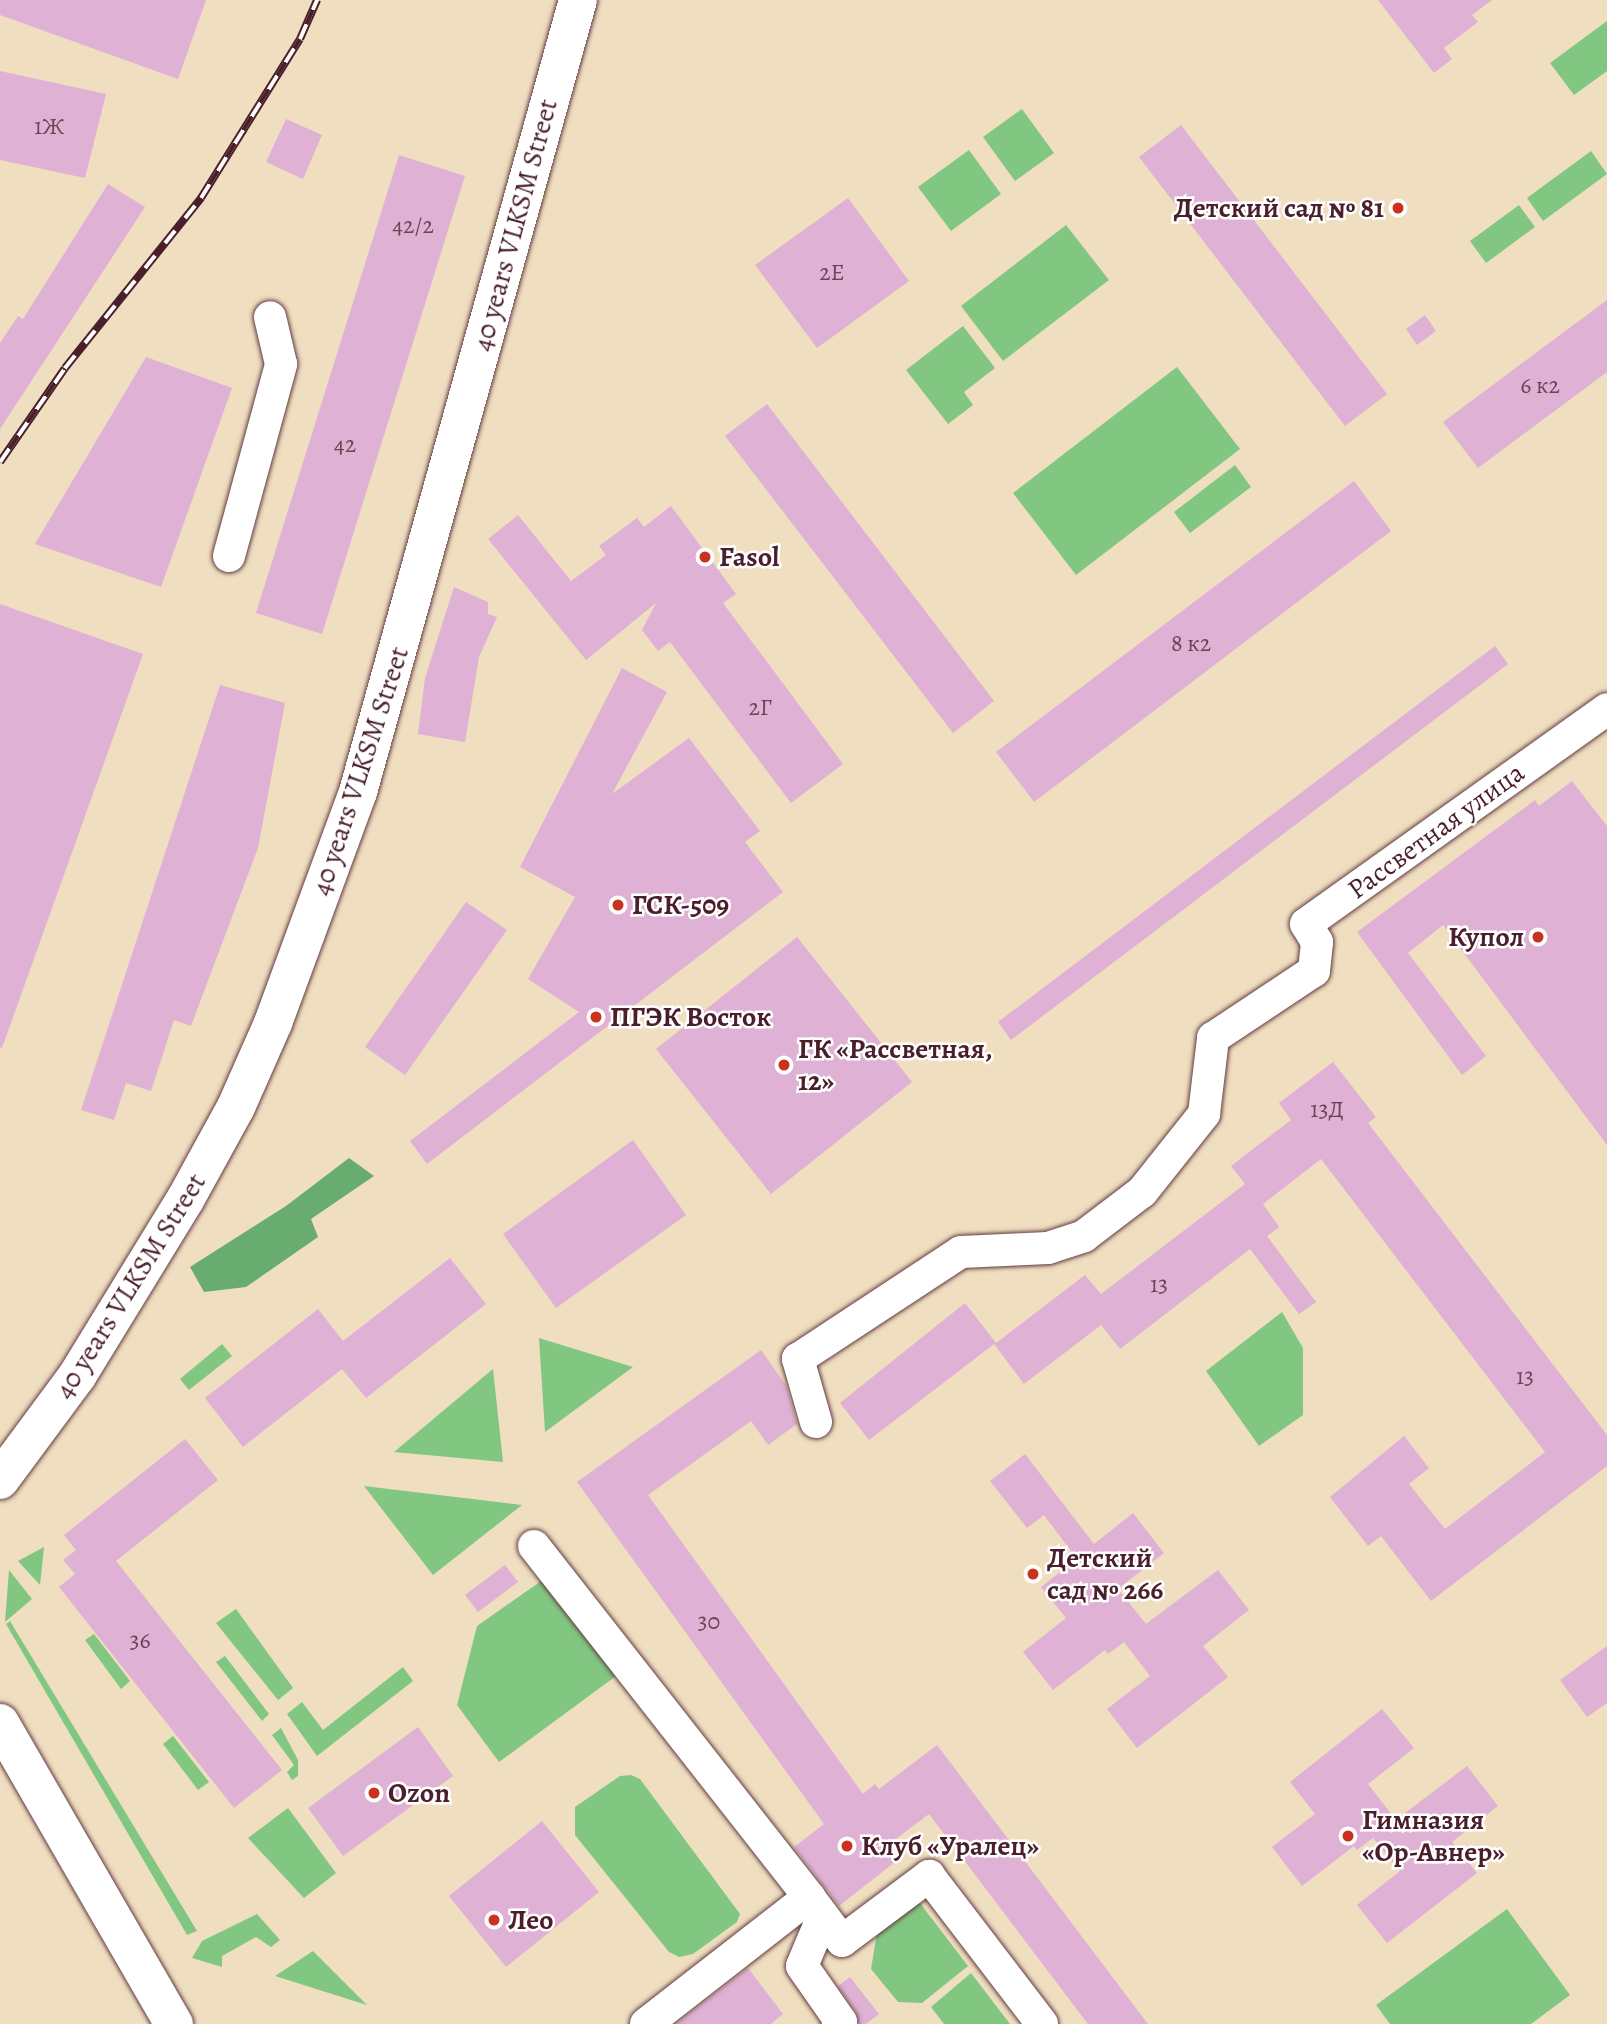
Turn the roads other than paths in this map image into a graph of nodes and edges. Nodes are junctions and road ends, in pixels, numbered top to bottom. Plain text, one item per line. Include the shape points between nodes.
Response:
1 (578, 0) edge
2 (270, 317) dead end
3 (229, 556) dead end
4 (1607, 709) edge
5 (816, 1422) dead end
6 (0, 1480) edge
7 (534, 1546) dead end
8 (0, 1723) edge
9 (816, 1906) junction
10 (174, 2024) edge
11 (646, 2024) edge
12 (838, 2024) edge
13 (1042, 2024) edge

1 - 6 main road, 40 years VLKSM Street via 358,792 273,1023 236,1107 185,1200 77,1376
2 - 3 street via 281,364
4 - 5 street via 1306,924 1317,942 1314,971 1213,1038 1204,1114 1142,1192 1084,1236 1048,1248 961,1252 798,1359
7 - 9 street
8 - 10 main road
9 - 11 street
9 - 12 street via 802,1966 841,2022
9 - 13 street via 842,1941 929,1876

